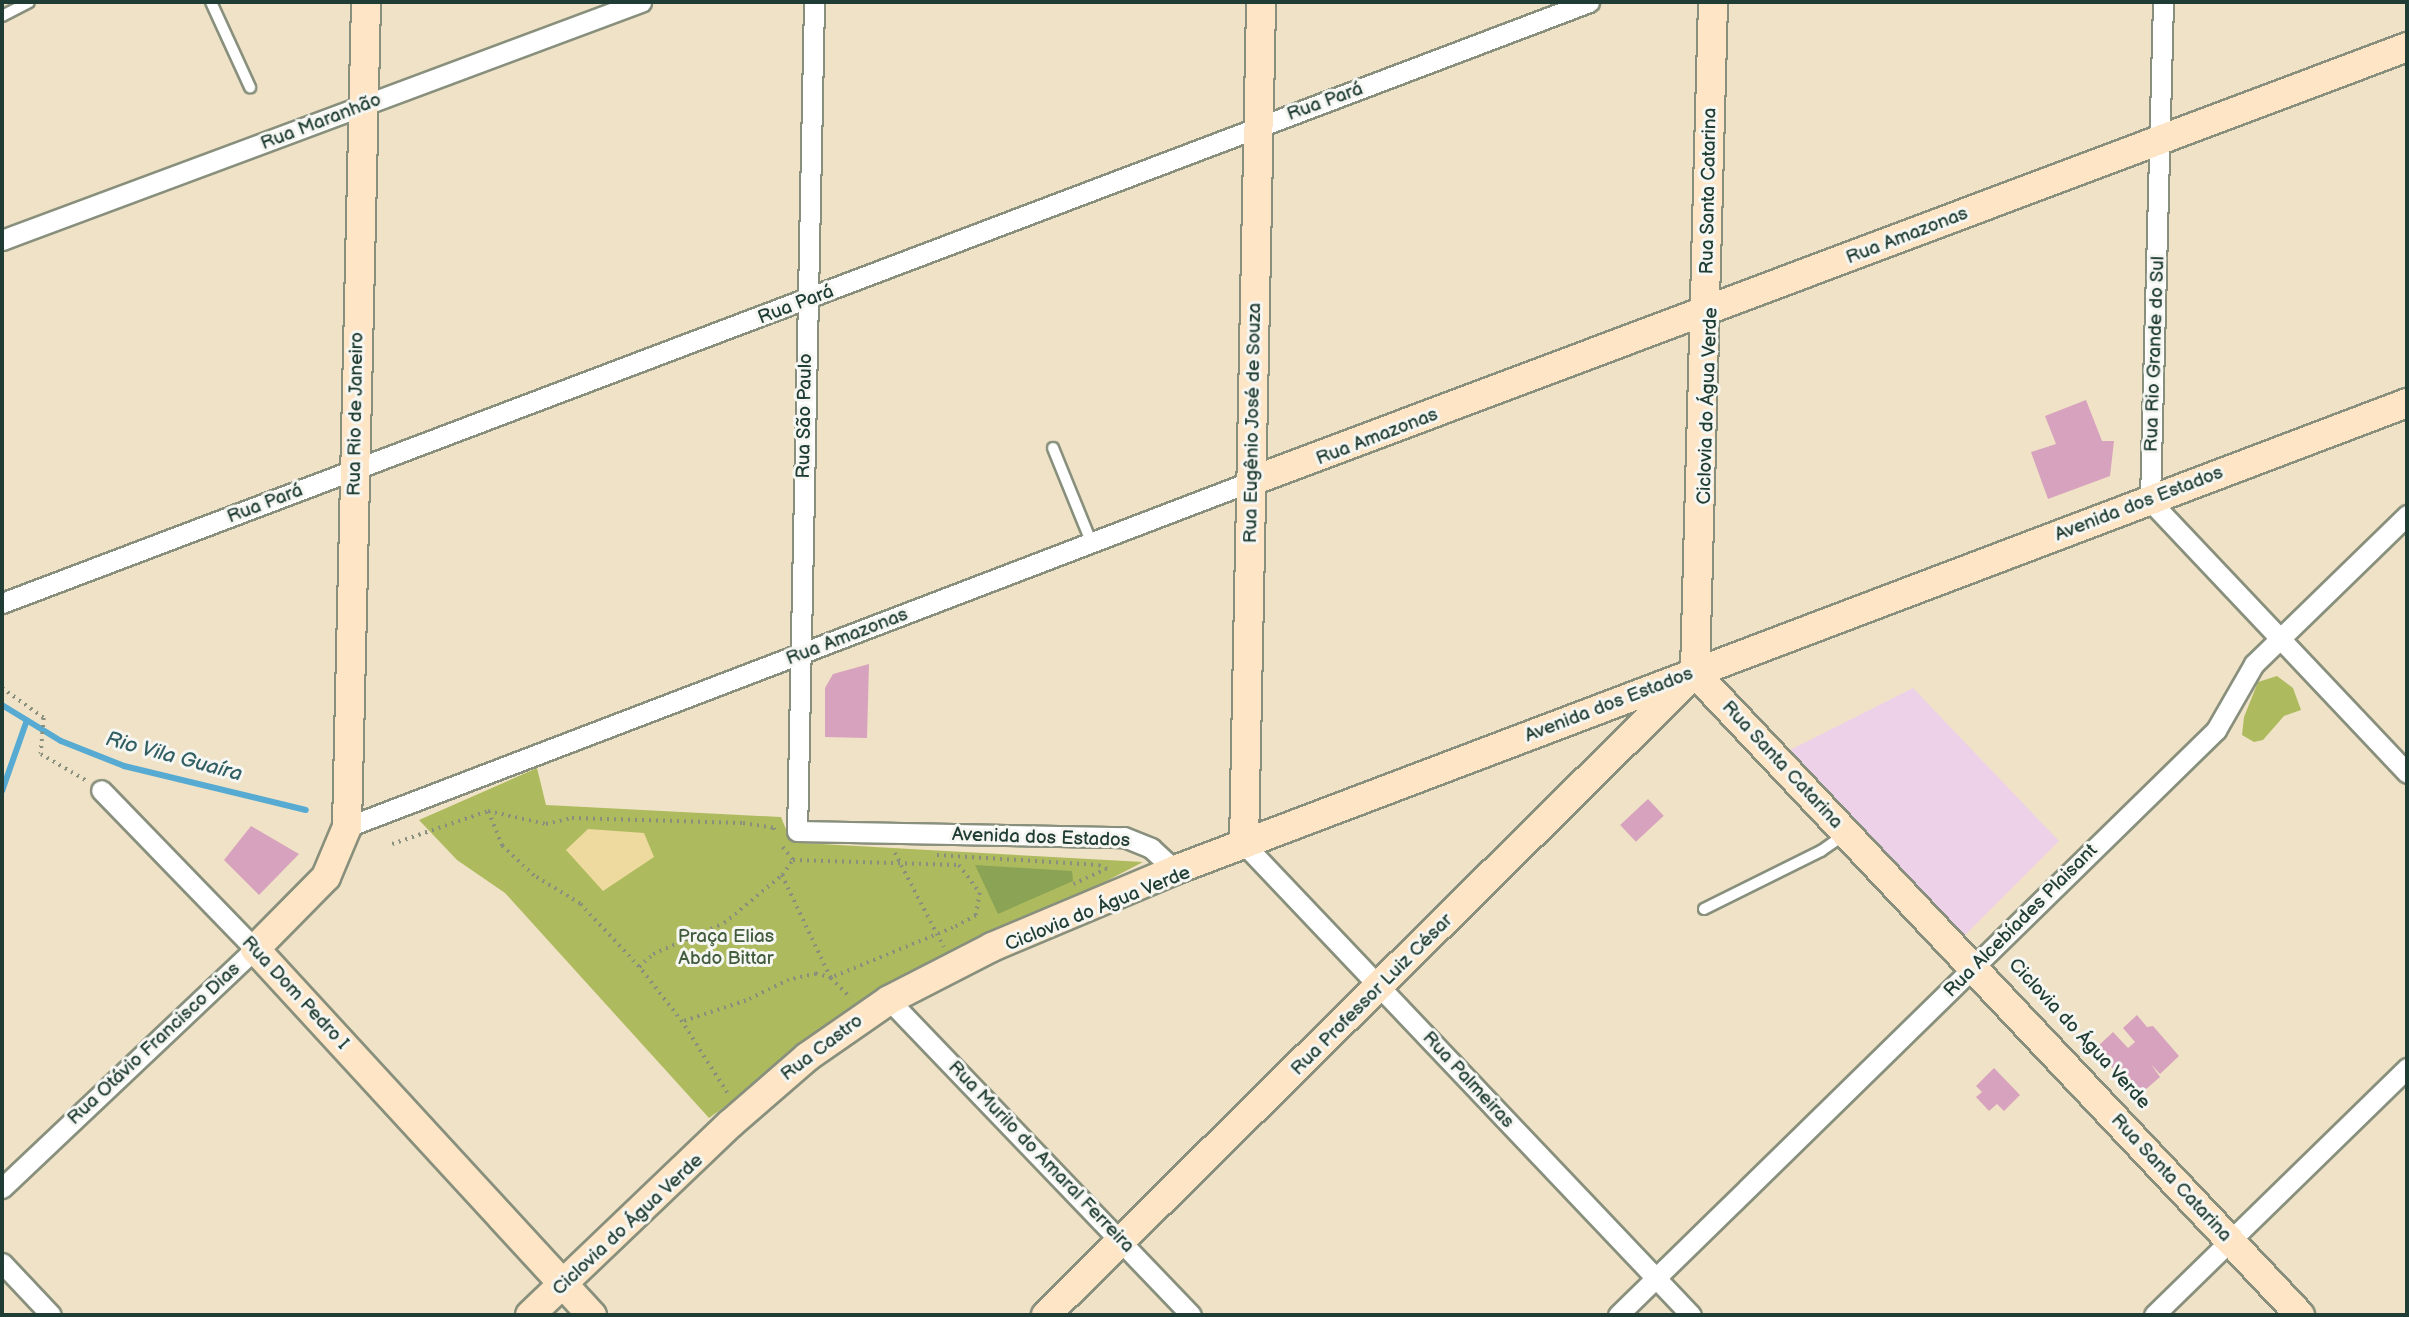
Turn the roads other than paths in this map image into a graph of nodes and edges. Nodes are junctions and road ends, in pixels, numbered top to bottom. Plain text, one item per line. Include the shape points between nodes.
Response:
1 (29, 2) edge
2 (211, 2) edge
3 (366, 2) edge
4 (640, 2) edge
5 (814, 2) edge
6 (1261, 2) edge
7 (1589, 2) edge
8 (1713, 2) edge
9 (2162, 2) edge
10 (2, 16) edge
11 (2407, 47) edge
12 (250, 87) dead end
13 (364, 106) junction
14 (1259, 126) junction
15 (2161, 140) junction
16 (2, 240) edge
17 (808, 302) junction
18 (1707, 312) junction
19 (2407, 403) edge
20 (1053, 448) dead end
21 (355, 470) junction
22 (1252, 481) junction
23 (2150, 501) junction
24 (2407, 515) edge
25 (1092, 545) junction
26 (2, 603) edge
27 (2278, 637) junction
28 (800, 655) junction
29 (1695, 673) junction
30 (2407, 773) edge
31 (101, 790) road end
32 (347, 827) junction
33 (797, 831) joint
34 (1846, 834) junction
35 (1244, 844) junction
36 (1175, 870) junction
37 (1704, 909) dead end
38 (255, 949) junction
39 (1973, 969) junction
40 (1381, 988) junction
41 (889, 1000) junction
42 (2407, 1068) edge
43 (2, 1188) edge
44 (1122, 1240) junction
45 (2230, 1241) junction
46 (2, 1263) edge
47 (1656, 1279) junction
48 (563, 1283) junction
49 (51, 1315) edge
50 (530, 1315) edge
51 (592, 1315) edge
52 (1046, 1315) edge
53 (1191, 1315) edge
54 (1618, 1315) edge
55 (1691, 1315) edge
56 (2154, 1315) edge
57 (2300, 1315) edge

1 - 10 lane
2 - 12 lane
3 - 13 street, Rua Rio de Janeiro
4 - 13 street, Rua Maranhão
5 - 17 street, Rua São Paulo
6 - 14 street, Rua Eugênio José de Souza
7 - 14 street, Rua Pará
8 - 18 street, Rua Santa Catarina
9 - 15 street, Rua Rio Grande do Sul
11 - 15 street, Rua Amazonas
13 - 16 street, Rua Maranhão
13 - 21 street, Rua Rio de Janeiro
14 - 17 street, Rua Pará
14 - 22 street, Rua Eugênio José de Souza
15 - 18 street, Rua Amazonas
15 - 23 street, Rua Rio Grande do Sul
17 - 21 street, Rua Pará
17 - 28 street, Rua São Paulo
18 - 22 street, Rua Amazonas
18 - 29 street, Rua Santa Catarina
19 - 23 street, Avenida dos Estados
20 - 25 lane
21 - 26 street, Rua Pará
21 - 32 street, Rua Rio de Janeiro
22 - 25 street, Rua Amazonas
22 - 35 street, Rua Eugênio José de Souza
23 - 27 street
23 - 29 street, Avenida dos Estados
24 - 27 street, Rua Alcebíades Plaisant
25 - 28 street, Rua Amazonas
27 - 30 street
27 - 39 street, Rua Alcebíades Plaisant via 2238,686 2216,730
28 - 32 street, Rua Amazonas
28 - 33 street, Rua São Paulo
29 - 34 street, Rua Santa Catarina
29 - 35 street, Avenida dos Estados
29 - 40 street, Rua Professor Luiz César
31 - 38 street, Rua Dom Pedro I
32 - 38 street, Rua Otávio Francisco Dias via 326,877
33 - 36 street, Avenida dos Estados via 1124,837 1151,848
34 - 37 lane
34 - 39 street, Rua Santa Catarina
35 - 36 street, Avenida dos Estados
35 - 40 street, Rua Palmeiras
36 - 41 street, Rua Castro via 992,947
38 - 43 street, Rua Otávio Francisco Dias
38 - 48 street, Rua Dom Pedro I
39 - 45 street, Rua Santa Catarina
39 - 47 street, Rua Alcebíades Plaisant
40 - 44 street, Rua Professor Luiz César
40 - 47 street, Rua Palmeiras
41 - 44 street, Rua Murilo do Amaral Ferreira
41 - 48 street, Rua Castro via 768,1089
42 - 45 street
44 - 52 street, Rua Professor Luiz César
44 - 53 street, Rua Murilo do Amaral Ferreira
45 - 56 street
45 - 57 street, Rua Santa Catarina
46 - 49 street
47 - 54 street, Rua Alcebíades Plaisant
47 - 55 street, Rua Palmeiras
48 - 50 street, Rua Castro
48 - 51 street, Rua Dom Pedro I

